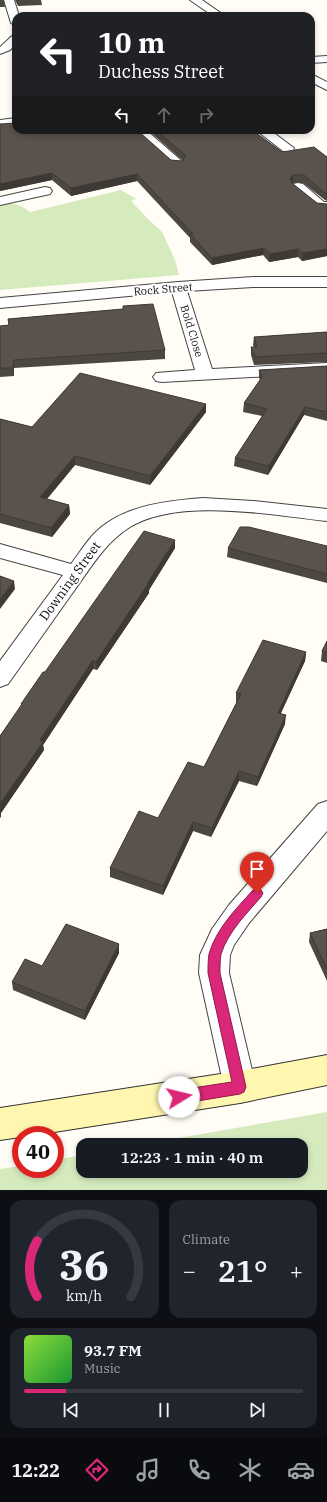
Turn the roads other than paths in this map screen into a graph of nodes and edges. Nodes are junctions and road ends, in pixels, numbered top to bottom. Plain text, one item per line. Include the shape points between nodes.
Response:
1 (9, 0) edge
2 (195, 0) edge
3 (13, 12) edge
4 (214, 12) edge
5 (12, 42) edge
6 (3, 50) edge
7 (327, 59) edge
8 (315, 60) edge
9 (315, 80) edge
10 (327, 87) edge
11 (12, 122) edge
12 (0, 124) edge
13 (143, 134) edge
14 (268, 134) edge
15 (288, 148) dead end
16 (177, 163) edge
17 (298, 187) edge
18 (45, 191) dead end
19 (0, 201) edge
20 (327, 206) edge
21 (327, 282) edge
22 (178, 287) junction
23 (0, 303) edge
24 (327, 368) edge
25 (205, 375) junction
26 (162, 377) dead end
27 (327, 515) edge
28 (0, 551) edge
29 (76, 572) junction
30 (0, 678) edge
31 (327, 812) edge
32 (327, 1070) edge
33 (240, 1087) junction
34 (0, 1124) edge

1 - 3 street
2 - 4 street
5 - 6 street
7 - 8 street
9 - 10 street
11 - 12 street
13 - 16 street
14 - 15 street
17 - 20 street via 321,206
18 - 19 street
21 - 22 street, Rock Street via 253,282
22 - 23 street, Rock Street
22 - 25 street, Bold Close
24 - 25 street, Bold Close
25 - 26 street, Bold Close
27 - 29 street, Downing Street via 218,504 158,508 130,518 114,528 99,541
28 - 29 street
29 - 30 street, Downing Street
31 - 33 street via 239,914 222,938 215,955 214,973
32 - 33 street
33 - 34 street

